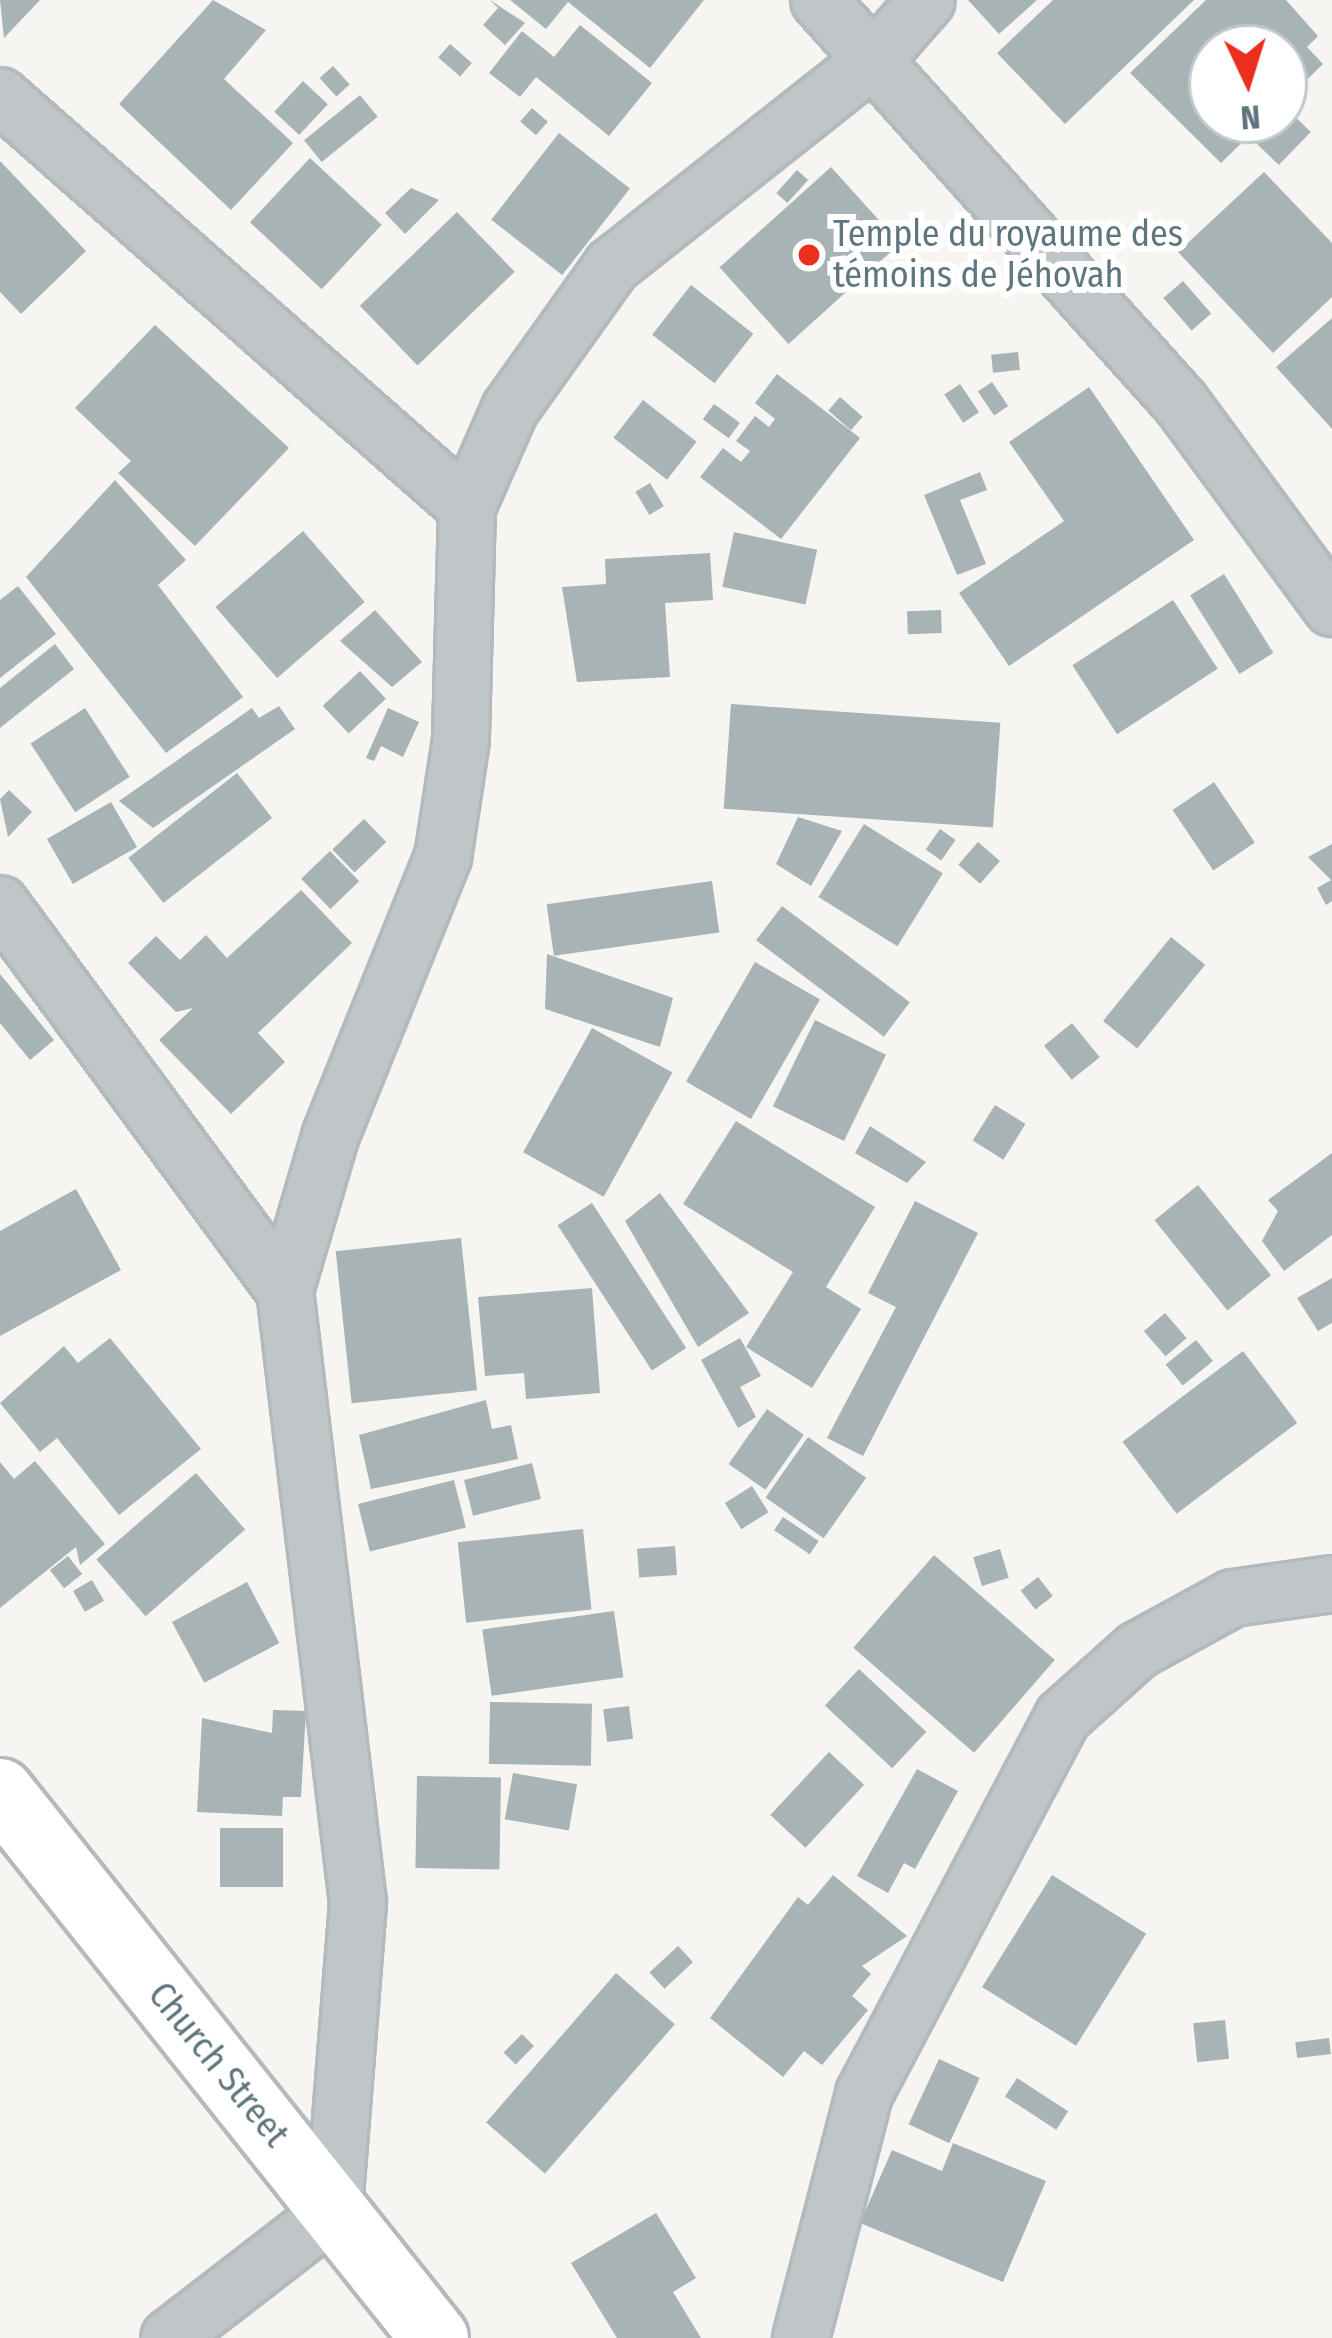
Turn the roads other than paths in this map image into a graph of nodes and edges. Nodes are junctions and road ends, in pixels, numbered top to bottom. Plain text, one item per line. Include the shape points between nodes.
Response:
1 (819, 0) edge
2 (927, 0) edge
3 (878, 56) junction
4 (0, 96) edge
5 (467, 507) junction
6 (1332, 608) edge
7 (0, 904) edge
8 (285, 1290) junction
9 (1332, 1584) edge
10 (0, 1792) edge
11 (334, 2211) junction
12 (169, 2338) edge
13 (435, 2338) edge
14 (801, 2338) edge

1 - 3 street
2 - 3 street
3 - 5 street via 612,266 510,409
3 - 6 street via 1181,403
4 - 5 street
5 - 8 street via 461,740 443,857 332,1134
7 - 8 street
8 - 11 street via 358,1904
9 - 14 street via 1233,1598 1138,1650 1063,1717 864,2094
10 - 11 main road, Church Street
11 - 12 street
11 - 13 main road, Church Street

